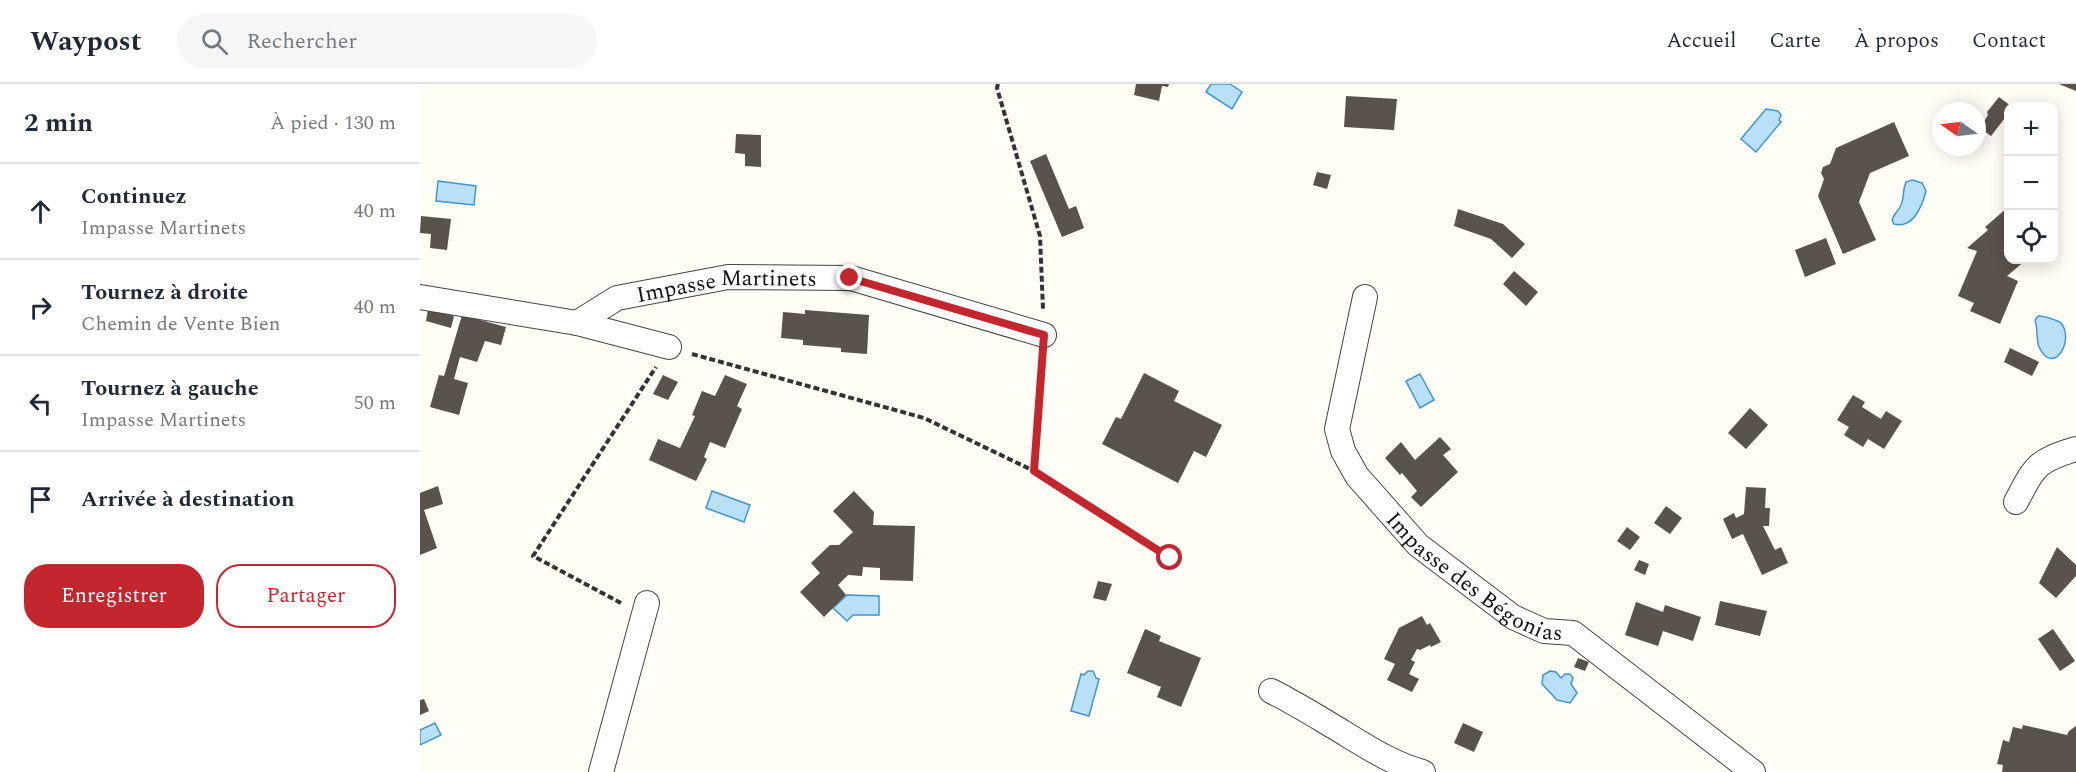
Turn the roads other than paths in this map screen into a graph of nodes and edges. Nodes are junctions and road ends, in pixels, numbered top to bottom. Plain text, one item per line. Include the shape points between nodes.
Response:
1 (420, 297) edge
2 (1365, 297) dead end
3 (577, 323) junction
4 (1044, 335) road end
5 (669, 347) road end
6 (2076, 449) edge
7 (2016, 502) dead end
8 (645, 609) road end
9 (1271, 691) dead end
10 (601, 772) edge
11 (1423, 772) edge
12 (1753, 772) edge

1 - 3 street
2 - 12 street, Impasse des Bégonias via 1336,429 1357,476 1418,545 1513,617 1544,631 1573,633
3 - 4 street, Impasse Martinets via 616,298 728,277 850,278
3 - 5 street, Impasse Martinets
6 - 7 street via 2034,468
8 - 10 street
9 - 11 street via 1372,750

